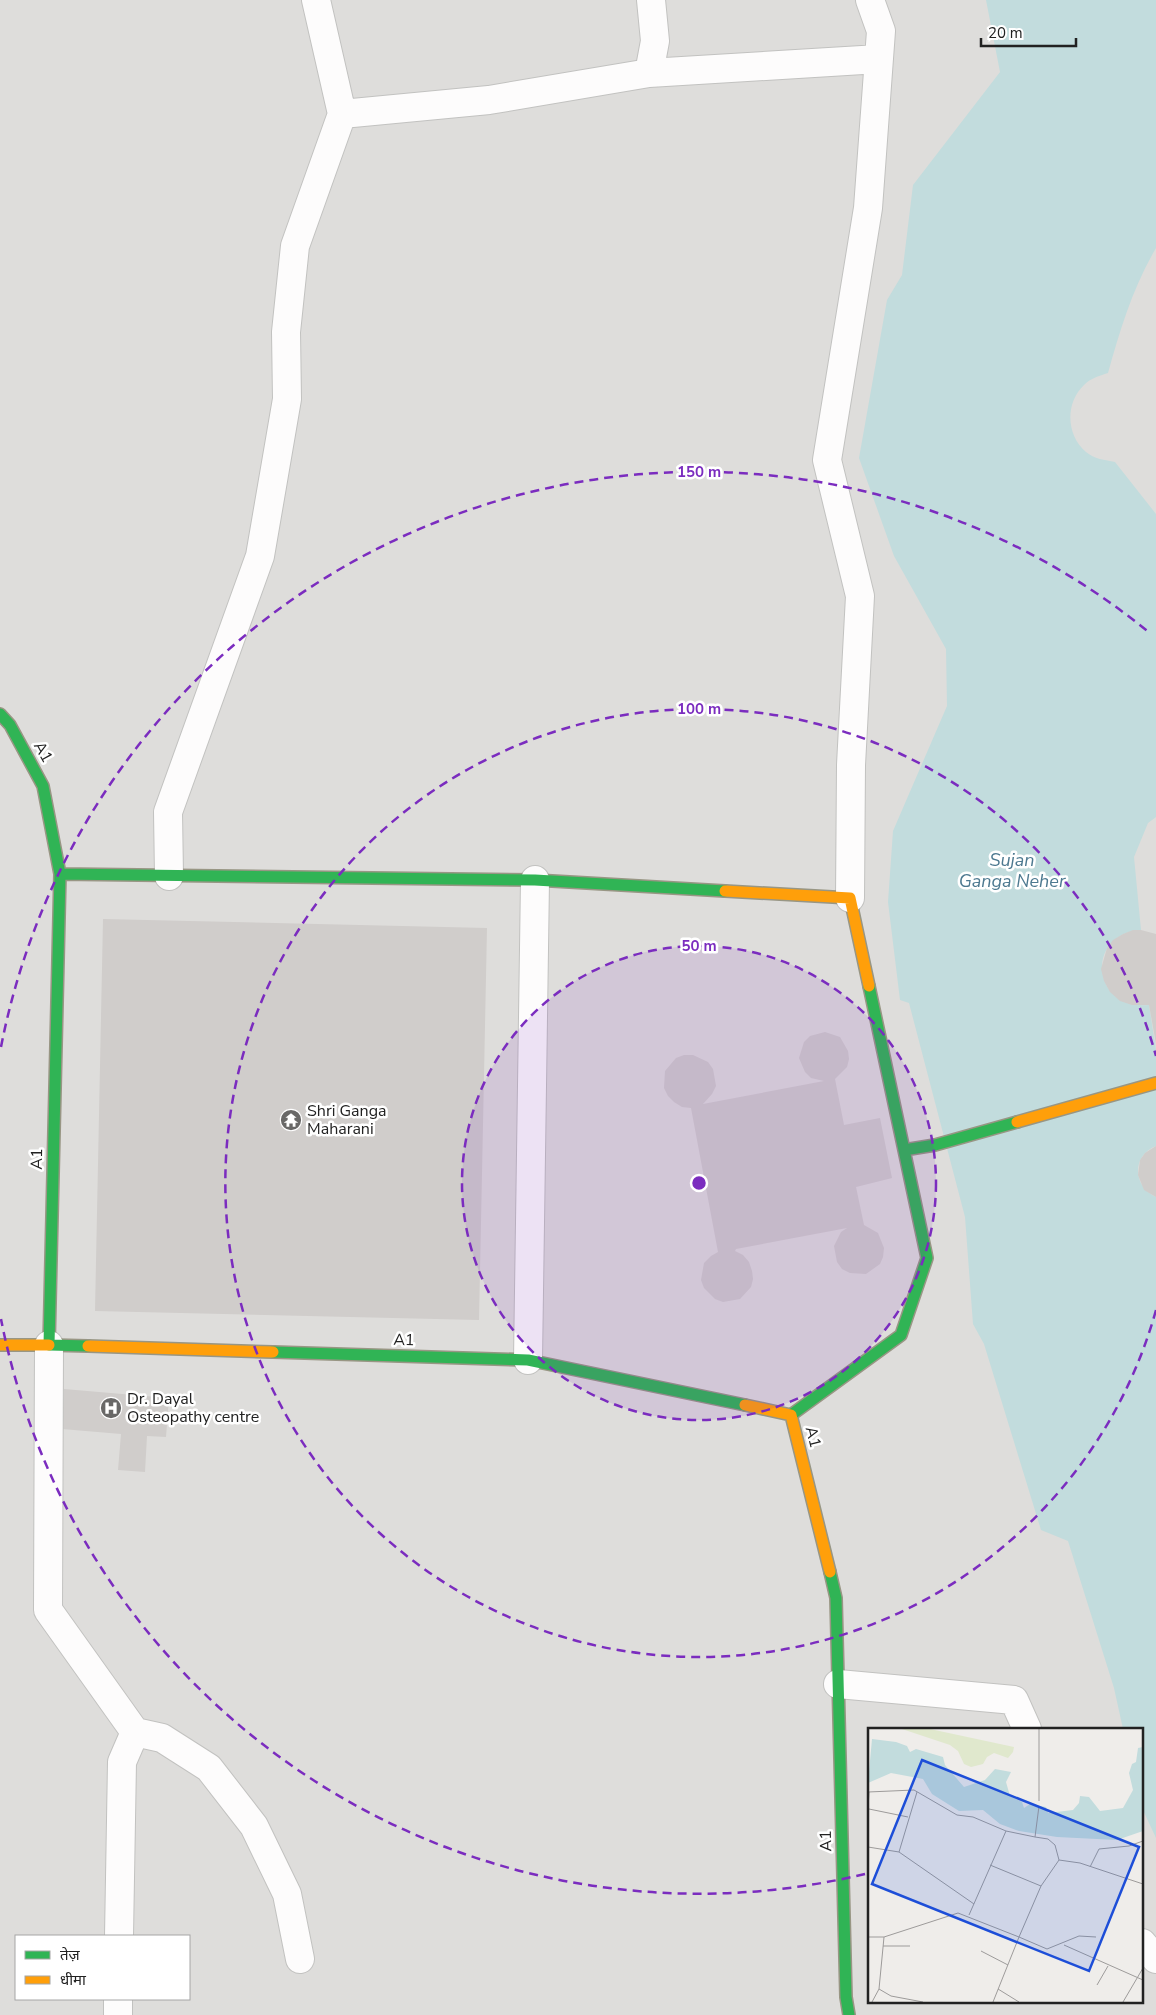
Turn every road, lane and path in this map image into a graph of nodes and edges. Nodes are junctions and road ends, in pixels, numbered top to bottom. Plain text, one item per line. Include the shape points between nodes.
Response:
1 (316, 0) edge
2 (650, 0) edge
3 (870, 0) edge
4 (879, 59) junction
5 (649, 73) junction
6 (342, 114) junction
7 (0, 714) edge
8 (60, 874) junction
9 (169, 876) junction
10 (535, 880) junction
11 (850, 898) junction
12 (1156, 1083) edge
13 (904, 1150) junction
14 (0, 1345) edge
15 (49, 1345) junction
16 (528, 1360) junction
17 (791, 1415) junction
18 (838, 1684) junction
19 (1027, 1728) edge
20 (135, 1732) junction
21 (119, 1935) edge
22 (1144, 1945) edge
23 (300, 1959) dead end
24 (1156, 1959) edge
25 (118, 2000) edge
26 (118, 2015) edge
27 (849, 2015) edge

1 - 6 street
2 - 5 street via 655,41
3 - 4 street via 882,31
4 - 5 street
4 - 11 street via 868,208 827,460 860,596 851,765
5 - 6 street via 489,100
6 - 9 street via 295,246 286,332 287,399 260,556 168,812
7 - 8 main road, A1 via 10,725 43,786
8 - 9 main road
8 - 15 main road, A1
9 - 10 main road
10 - 11 main road
10 - 16 street
11 - 13 main road
12 - 13 main road via 935,1145
13 - 17 main road via 927,1258 901,1335
14 - 15 main road
15 - 16 main road, A1
15 - 20 street via 48,1610
16 - 17 main road, A1
17 - 18 main road, A1 via 836,1598
18 - 19 street via 1014,1700
18 - 27 main road, A1
20 - 21 street via 122,1762
20 - 23 street via 162,1738 209,1768 254,1826 287,1894
22 - 24 street
25 - 26 street

